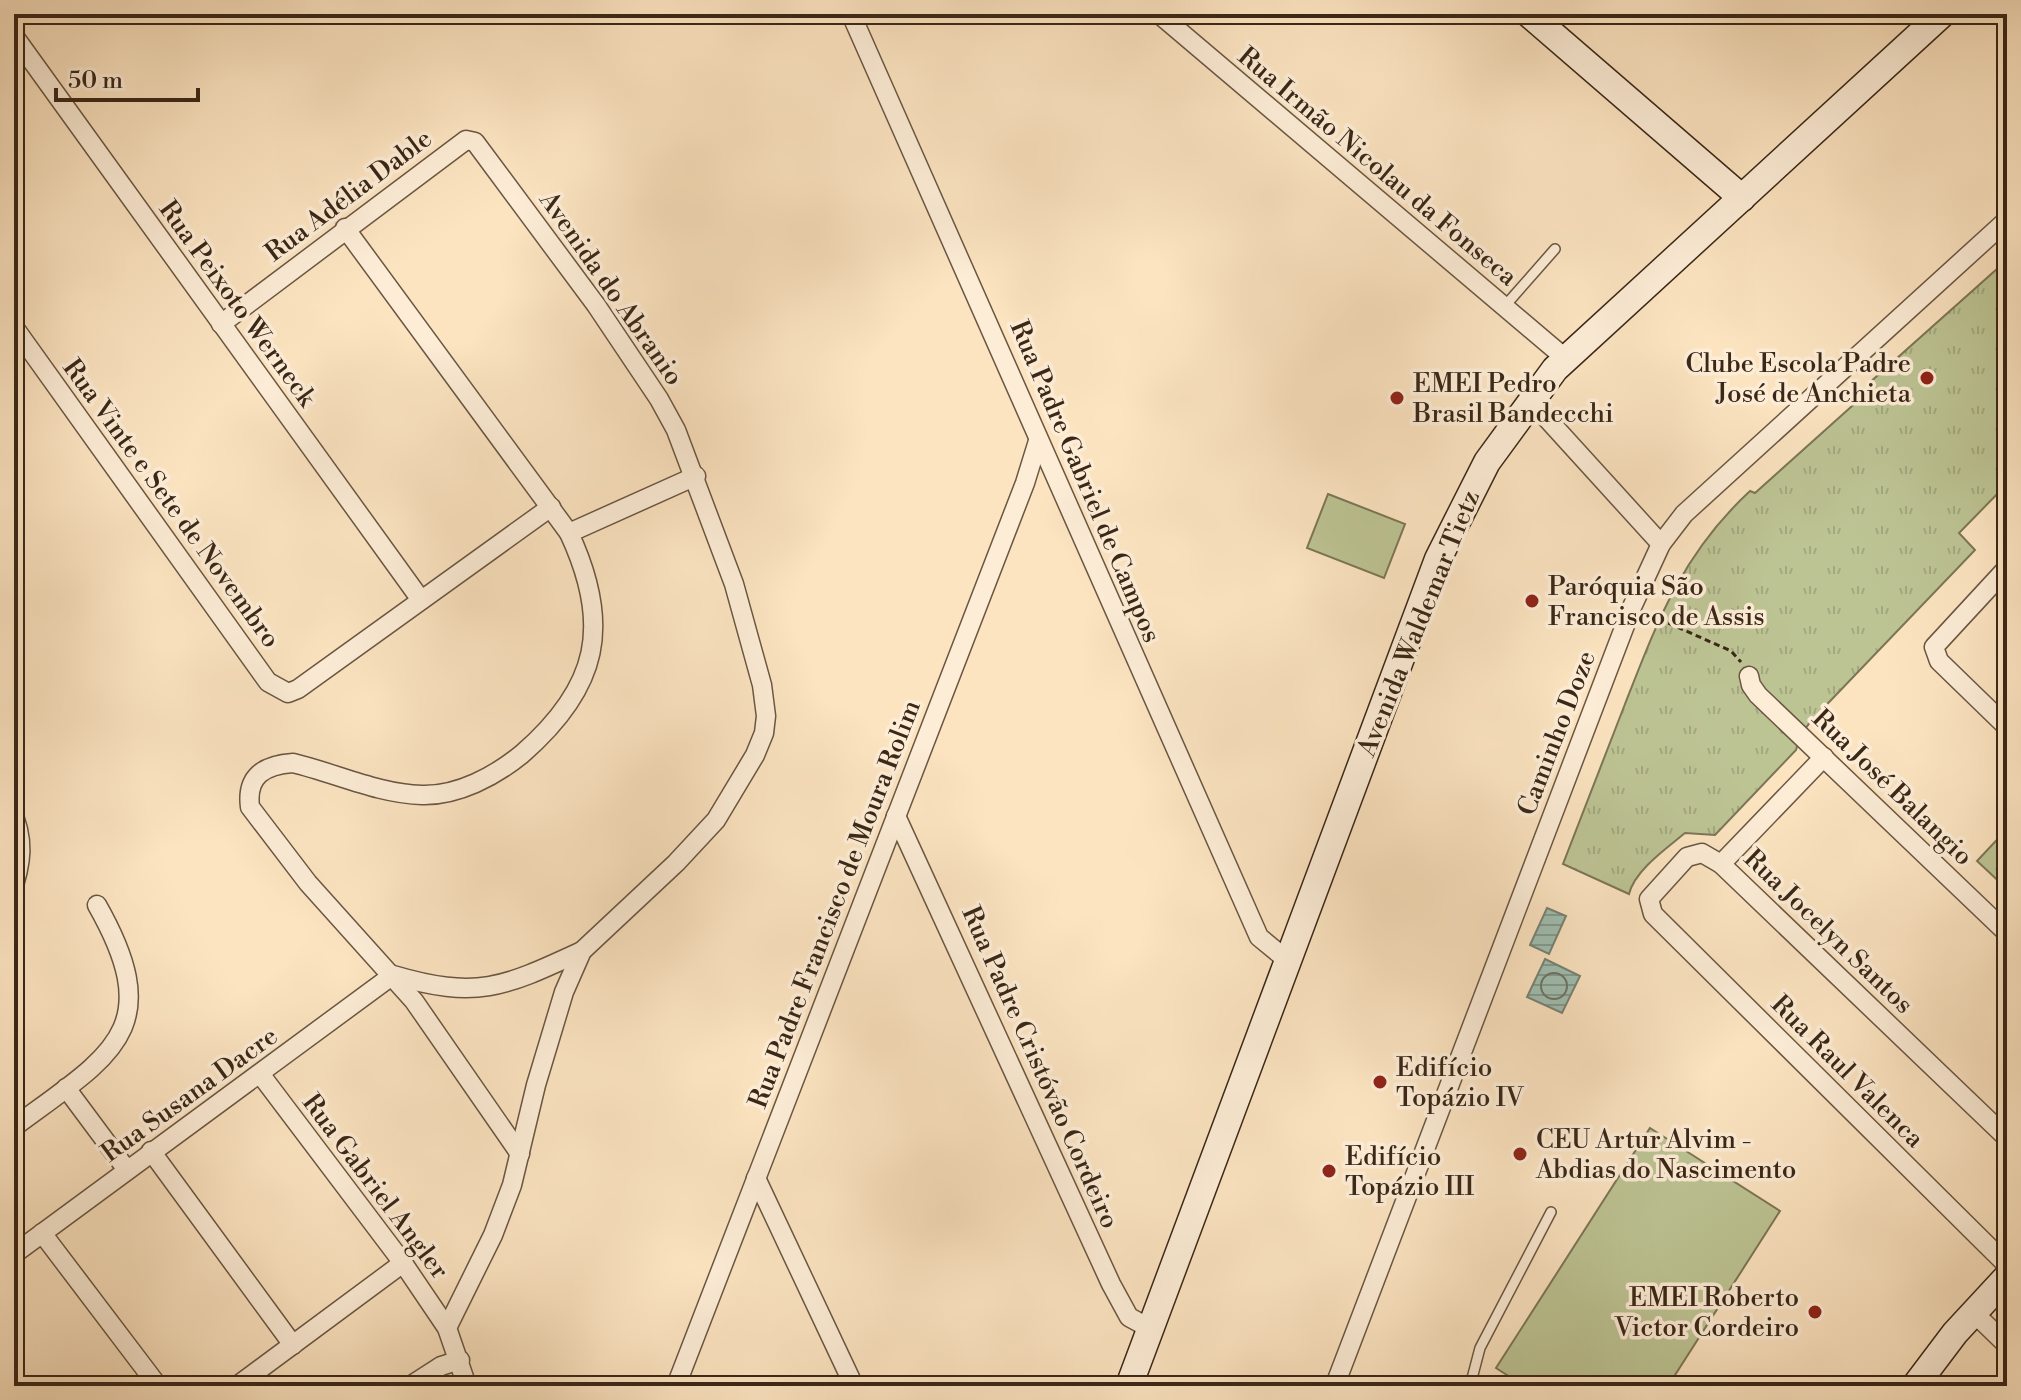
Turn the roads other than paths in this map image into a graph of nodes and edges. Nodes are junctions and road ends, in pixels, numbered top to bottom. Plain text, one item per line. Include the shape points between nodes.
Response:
1 (851, 14) edge
2 (1159, 14) edge
3 (1529, 14) edge
4 (1942, 14) edge
5 (14, 36) edge
6 (470, 139) joint
7 (1742, 198) junction
8 (2007, 220) edge
9 (345, 228) junction
10 (1555, 249) dead end
11 (1504, 307) junction
12 (221, 324) junction
13 (14, 327) edge
14 (1565, 358) junction
15 (1531, 401) junction
16 (1038, 441) junction
17 (696, 476) junction
18 (551, 507) junction
19 (569, 533) junction
20 (1661, 544) junction
21 (2007, 568) edge
22 (421, 600) junction
23 (1749, 676) road end
24 (2007, 727) edge
25 (1824, 757) junction
26 (14, 805) edge
27 (896, 816) junction
28 (1721, 864) junction
29 (14, 899) edge
30 (97, 905) dead end
31 (2007, 933) edge
32 (582, 951) junction
33 (1287, 960) junction
34 (393, 975) junction
35 (261, 1075) junction
36 (66, 1088) junction
37 (14, 1127) edge
38 (2007, 1138) edge
39 (151, 1151) junction
40 (520, 1154) junction
41 (127, 1170) junction
42 (756, 1178) junction
43 (1551, 1212) dead end
44 (42, 1233) junction
45 (14, 1254) edge
46 (403, 1263) junction
47 (2007, 1265) edge
48 (2007, 1277) edge
49 (1974, 1313) junction
50 (447, 1328) junction
51 (1151, 1329) junction
52 (293, 1345) junction
53 (2007, 1345) edge
54 (460, 1360) junction
55 (1335, 1385) edge
56 (158, 1386) edge
57 (237, 1386) edge
58 (410, 1386) edge
59 (467, 1386) edge
60 (676, 1386) edge
61 (854, 1386) edge
62 (1129, 1386) edge
63 (1470, 1386) edge
64 (1915, 1386) edge

1 - 16 street, Rua Padre Gabriel de Campos
2 - 11 street, Rua Irmão Nicolau da Fonseca
3 - 7 street
4 - 7 street, Avenida Waldemar Tietz
5 - 12 street, Rua Peixoto Werneck
6 - 9 street, Rua Adélia Dable
6 - 17 street, Avenida do Abranio via 651,386
7 - 14 street, Avenida Waldemar Tietz
8 - 20 street, Caminho Doze via 1714,484
9 - 12 street, Rua Adélia Dable
9 - 18 street
10 - 11 lane
11 - 14 street, Rua Irmão Nicolau da Fonseca
12 - 22 street, Rua Peixoto Werneck
13 - 22 street, Rua Vinte e Sete de Novembro via 268,682 288,693 298,689
14 - 15 street, Avenida Waldemar Tietz
15 - 20 street
15 - 33 street, Avenida Waldemar Tietz via 1487,462 1438,559
16 - 27 street, Rua Padre Francisco de Moura Rolim
16 - 33 street, Rua Padre Gabriel de Campos via 1259,937
17 - 19 street
17 - 32 street, Avenida do Abranio via 748,632 762,685 764,733 716,820
18 - 19 street
18 - 22 street
19 - 34 street via 593,602 587,673 570,705 513,761 450,792 423,795 293,763 263,769 253,779 248,793 259,822
20 - 55 street, Caminho Doze via 1632,607
21 - 24 street via 1934,647 1939,661
23 - 25 street, Rua José Balangio via 1758,695
25 - 28 street, Rua Jocelyn Santos
25 - 31 street, Rua José Balangio
26 - 29 lane via 26,845
27 - 42 street, Rua Padre Francisco de Moura Rolim
27 - 51 street, Rua Padre Cristóvão Cordeiro via 1111,1284 1129,1317
28 - 38 street, Rua Jocelyn Santos
28 - 47 street, Rua Raul Valenca via 1702,853 1687,857 1649,899 1653,914
30 - 36 street via 126,966 130,999 120,1036 104,1057
32 - 34 street via 494,987 439,988
32 - 40 street via 564,992
33 - 51 street, Avenida Waldemar Tietz
34 - 35 street, Rua Susana Dacre
34 - 40 street
35 - 39 street, Rua Susana Dacre
35 - 46 street, Rua Gabriel Angler
36 - 37 street
36 - 41 street
39 - 41 street, Rua Susana Dacre
39 - 52 street
40 - 50 street via 493,1235
41 - 44 street, Rua Susana Dacre
42 - 60 street, Rua Padre Francisco de Moura Rolim
42 - 61 street
43 - 63 lane via 1480,1348
44 - 45 street, Rua Susana Dacre
44 - 56 street
46 - 50 street, Rua Gabriel Angler
46 - 52 street
48 - 49 street
49 - 53 street
49 - 64 street
50 - 54 street, Rua Gabriel Angler
51 - 62 street, Avenida Waldemar Tietz
52 - 57 street
54 - 58 street
54 - 59 street, Rua Gabriel Angler

